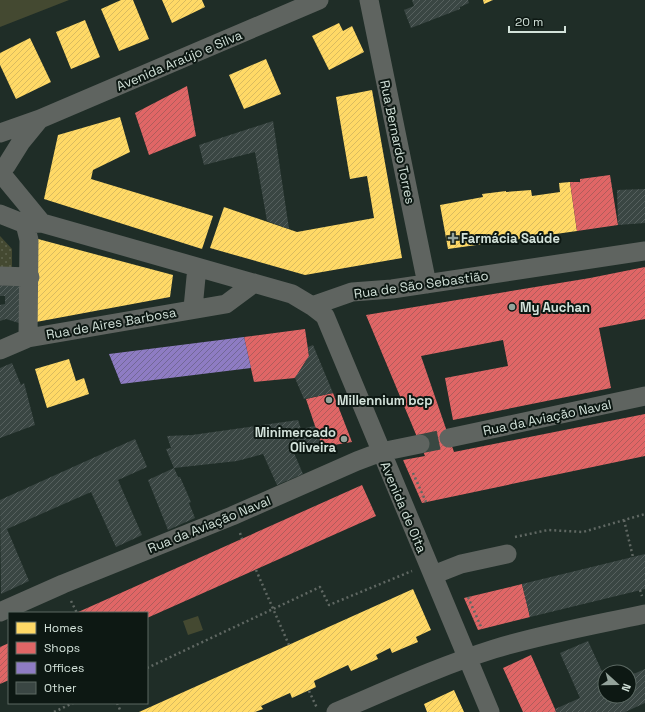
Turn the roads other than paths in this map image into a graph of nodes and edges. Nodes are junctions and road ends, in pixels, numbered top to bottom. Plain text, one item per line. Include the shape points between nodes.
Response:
1 (319, 0) edge
2 (369, 0) edge
3 (40, 119) junction
4 (0, 133) edge
5 (3, 171) edge
6 (0, 214) edge
7 (33, 224) junction
8 (645, 251) edge
9 (196, 266) junction
10 (0, 276) edge
11 (30, 277) junction
12 (254, 283) junction
13 (427, 284) junction
14 (312, 306) junction
15 (193, 308) junction
16 (28, 338) junction
17 (0, 350) edge
18 (645, 396) edge
19 (449, 438) tunnel mouth
20 (420, 444) tunnel mouth
21 (381, 452) junction
22 (509, 546) road end
23 (431, 570) junction
24 (0, 612) edge
25 (645, 614) edge
26 (467, 658) junction
27 (336, 712) edge
28 (490, 712) edge

1 - 3 street, Avenida Araújo e Silva
2 - 13 street, Rua Bernardo Torres
3 - 4 street, Avenida Araújo e Silva
3 - 5 street, Avenida Araújo e Silva via 20,142
5 - 7 street
6 - 7 street
7 - 9 street
7 - 11 street via 29,240
8 - 13 street, Rua de São Sebastião
9 - 12 street
9 - 15 street, Rua de Aires Barbosa
10 - 11 street
11 - 16 street
12 - 14 street via 292,294
12 - 15 street, Rua de Aires Barbosa via 226,304
13 - 14 street, Rua de São Sebastião via 352,292
14 - 21 street, Avenida de Oita via 325,316
15 - 16 street, Rua de Aires Barbosa
16 - 17 street, Rua de Aires Barbosa
18 - 19 street, Rua da Aviação Naval
20 - 21 street, Rua da Aviação Naval
21 - 23 street, Avenida de Oita
21 - 24 street, Rua da Aviação Naval
22 - 23 street via 461,564
23 - 26 street, Avenida de Oita
25 - 26 street via 530,638
26 - 27 street
26 - 28 street, Avenida de Oita

